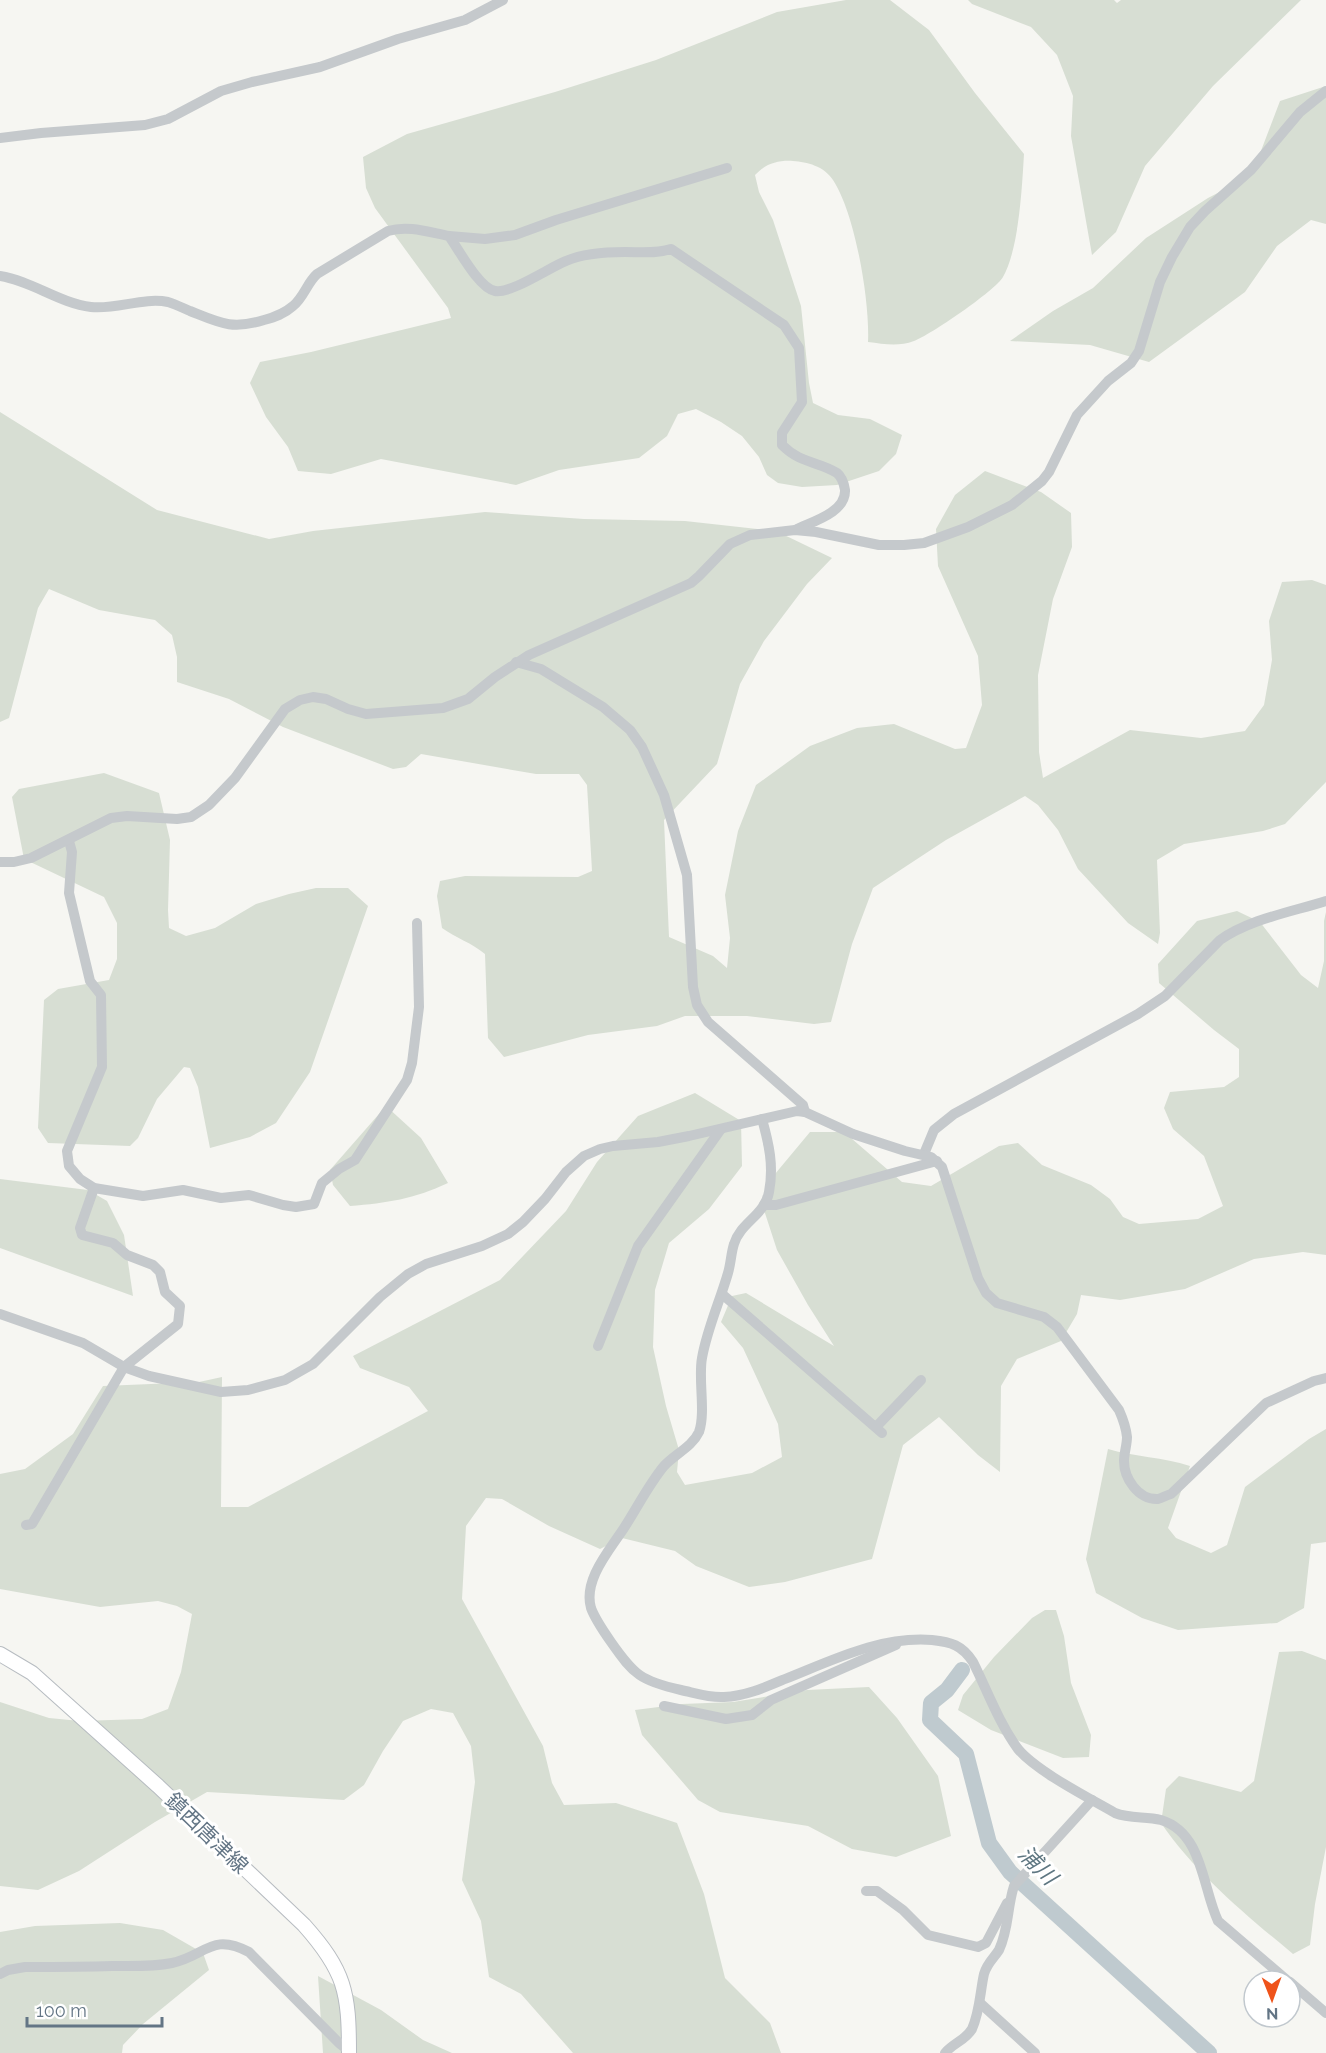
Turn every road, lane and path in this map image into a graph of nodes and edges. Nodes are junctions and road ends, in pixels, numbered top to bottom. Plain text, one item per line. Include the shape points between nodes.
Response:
1 (503, 0) edge
2 (1326, 92) edge
3 (0, 138) edge
4 (727, 168) dead end
5 (449, 236) junction
6 (0, 276) edge
7 (795, 530) junction
8 (516, 662) junction
9 (69, 840) junction
10 (0, 862) edge
11 (1326, 901) edge
12 (417, 923) dead end
13 (805, 1112) junction
14 (762, 1119) junction
15 (721, 1128) junction
16 (924, 1154) junction
17 (937, 1161) junction
18 (94, 1188) junction
19 (764, 1205) junction
20 (722, 1294) junction
21 (0, 1314) edge
22 (598, 1347) dead end
23 (124, 1367) junction
24 (1326, 1378) edge
25 (921, 1380) dead end
26 (26, 1525) dead end
27 (900, 1640) junction
28 (0, 1654) edge
29 (664, 1706) dead end
30 (1092, 1800) junction
31 (866, 1891) dead end
32 (1010, 1897) junction
33 (1274, 1969) edge
34 (0, 1974) edge
35 (1302, 1993) edge
36 (980, 2003) junction
37 (1326, 2013) edge
38 (349, 2052) edge
39 (945, 2053) edge
40 (1035, 2053) edge

1 - 3 street via 465,20 320,67 221,91 168,119 145,125
2 - 7 street via 1300,112 1251,170 1190,227 1160,282 1139,351 1077,416 1048,472 1012,506 924,543 879,545
4 - 5 street via 515,235 485,239
5 - 6 street via 398,228 388,231 317,274 292,307 278,316 247,325 228,325 169,302 94,308
5 - 7 street via 485,288 497,292 582,256 671,249 784,325 799,348 802,402 782,433 782,445 792,455 838,474 845,496 836,510
7 - 8 street via 750,535 730,544 690,583
8 - 9 street via 468,699 444,708 366,714 326,699 300,700 285,709 235,778 209,805 190,817 111,818
8 - 13 street via 542,669 603,707 630,730 642,747 664,795 687,875 697,1005 708,1022 803,1106
9 - 10 street via 31,858
9 - 18 street via 69,893 90,981 101,994 102,1067 67,1151 69,1166
11 - 16 street via 1229,934 1165,996 1138,1014 954,1114 934,1130
12 - 18 street via 419,1007 412,1064 406,1080 355,1160 322,1183 314,1203 296,1207 249,1195 221,1198 183,1190 143,1196
13 - 14 street
13 - 16 street via 853,1134
14 - 15 street
14 - 19 street via 772,1172
15 - 22 street via 638,1246
15 - 23 street via 658,1142 613,1146 585,1156 508,1234 408,1274 313,1364 285,1380 248,1390 221,1392
16 - 17 street
17 - 19 street
17 - 24 street via 986,1293 997,1303 1044,1317 1057,1327 1119,1410 1127,1441 1127,1476 1135,1490 1146,1497 1158,1499 1171,1494 1266,1403
18 - 23 street via 81,1235 113,1243 127,1255 153,1265 160,1272 165,1292 180,1306 178,1324
19 - 20 street via 734,1243
20 - 25 street via 879,1430
20 - 27 street via 702,1357 699,1432 664,1467 596,1574 590,1585 592,1610 627,1666 637,1675 706,1696 742,1695 843,1656
21 - 23 street via 83,1343
23 - 26 street via 32,1524
27 - 29 street via 771,1700 752,1715 726,1719
27 - 30 street via 947,1642 966,1651 1020,1751
28 - 38 main road, 鎮西唐津線 via 32,1673 304,1925 337,1969 349,2012
30 - 32 street via 1014,1886
30 - 33 street via 1115,1814 1160,1820 1182,1832 1197,1856 1218,1921
31 - 32 street via 878,1891 928,1935 978,1947 986,1943
32 - 36 street via 1009,1919 998,1951 984,1973
34 - 38 street via 25,1967 151,1966 175,1963 213,1945 237,1946 249,1952
35 - 37 street
36 - 39 street via 966,2038
36 - 40 street

